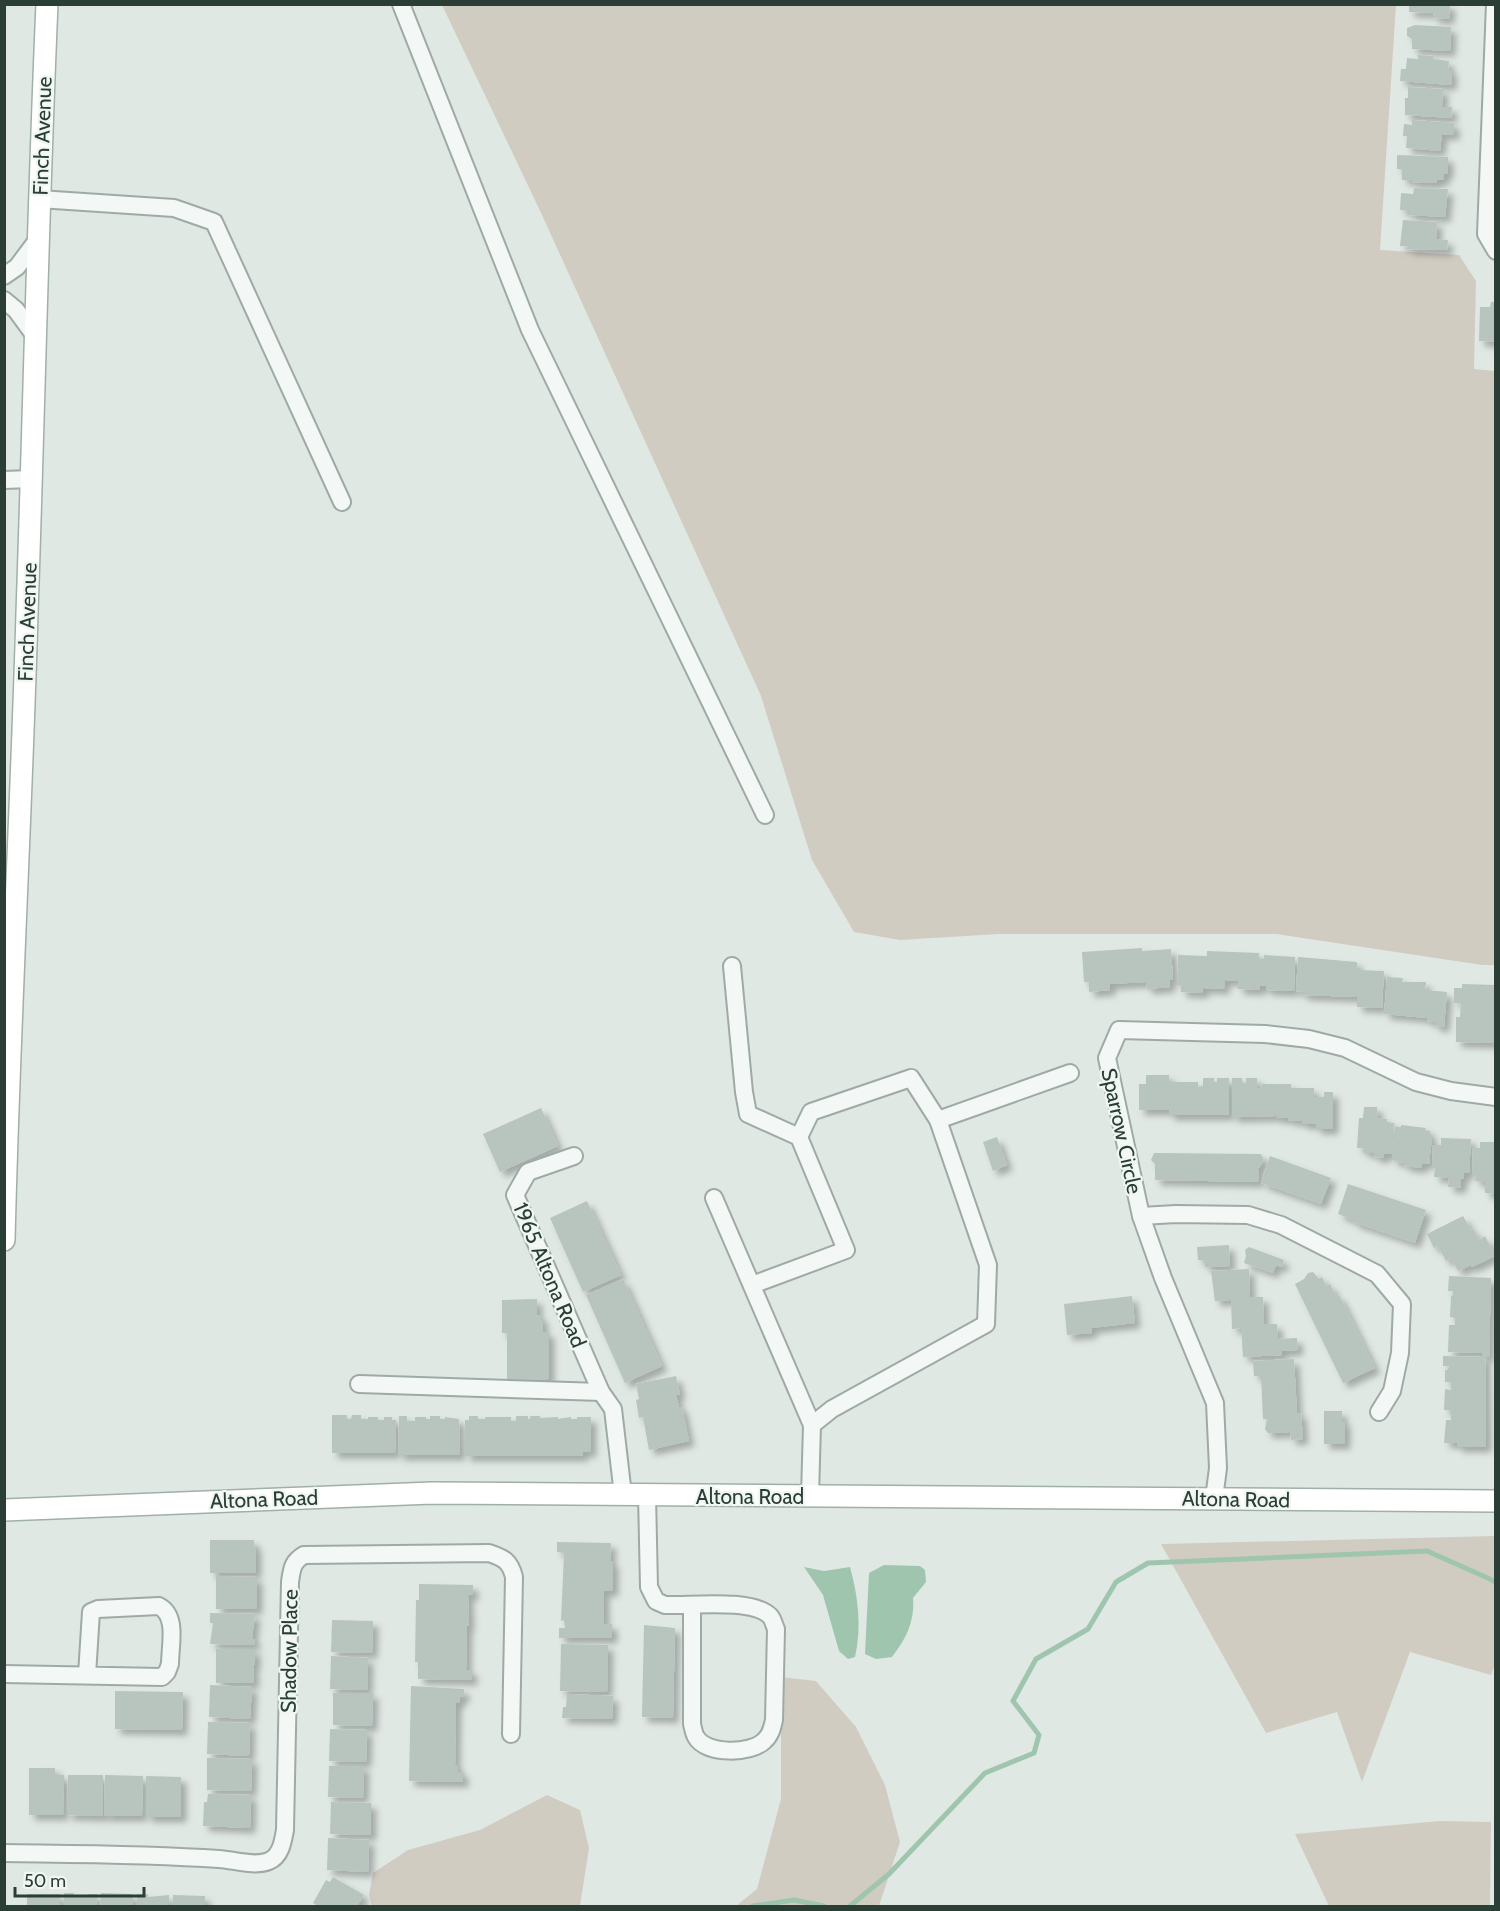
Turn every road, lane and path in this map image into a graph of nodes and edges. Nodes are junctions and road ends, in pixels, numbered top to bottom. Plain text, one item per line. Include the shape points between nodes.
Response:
1 (47, 4) edge
2 (401, 4) edge
3 (1494, 4) edge
4 (39, 200) junction
5 (38, 239) junction
6 (1496, 251) edge
7 (4, 276) edge
8 (4, 300) edge
9 (35, 336) junction
10 (31, 479) junction
11 (4, 480) edge
12 (342, 502) dead end
13 (765, 815) dead end
14 (732, 966) dead end
15 (1070, 1073) dead end
16 (7, 1084) edge
17 (1496, 1097) edge
18 (938, 1120) junction
19 (799, 1137) junction
20 (574, 1156) dead end
21 (714, 1198) dead end
22 (1141, 1216) junction
23 (4, 1240) edge
24 (752, 1285) junction
25 (359, 1384) dead end
26 (601, 1392) junction
27 (1379, 1412) dead end
28 (812, 1425) junction
29 (623, 1495) junction
30 (647, 1495) junction
31 (810, 1496) junction
32 (1214, 1499) junction
33 (1496, 1501) edge
34 (4, 1510) edge
35 (692, 1606) junction
36 (4, 1674) edge
37 (87, 1675) junction
38 (511, 1734) dead end
39 (4, 1853) edge

1 - 4 main road, Finch Avenue
2 - 13 street via 530,330
3 - 6 street via 1486,234
4 - 5 main road, Finch Avenue
4 - 12 street via 174,208 214,222
5 - 7 street via 17,267
5 - 9 main road, Finch Avenue
8 - 9 street
9 - 10 main road, Finch Avenue
10 - 11 street
10 - 16 main road, Finch Avenue
14 - 19 street via 748,1114
15 - 18 street
16 - 23 main road, Finch Avenue
17 - 22 street, Sparrow Circle via 1416,1082 1345,1048 1309,1039 1119,1030 1107,1058
18 - 19 street via 911,1077 811,1112
18 - 28 street via 988,1265 986,1324 832,1409
19 - 24 street via 846,1250
20 - 26 street, 1965 Altona Road via 528,1172 515,1194
21 - 24 street
22 - 27 street via 1248,1215 1281,1225 1377,1274 1402,1304 1400,1353 1392,1391
22 - 32 street, Sparrow Circle via 1215,1403 1218,1468
24 - 28 street
25 - 26 street
26 - 29 street, 1965 Altona Road via 613,1408
28 - 31 street
29 - 30 main road, Altona Road
29 - 34 main road, Altona Road via 420,1494
30 - 31 main road, Altona Road
30 - 35 street via 652,1595 665,1605
31 - 32 main road, Altona Road
32 - 33 main road, Altona Road
35 - 35 street via 747,1605 771,1617 776,1629 774,1720 763,1743 746,1750 721,1750 705,1747 696,1737 692,1724
36 - 37 street
37 - 37 street via 91,1612 159,1606 167,1610 171,1618 170,1664 162,1677
38 - 39 street, Shadow Place via 514,1577 511,1564 503,1557 489,1553 304,1555 292,1566 285,1830 280,1851 270,1861

